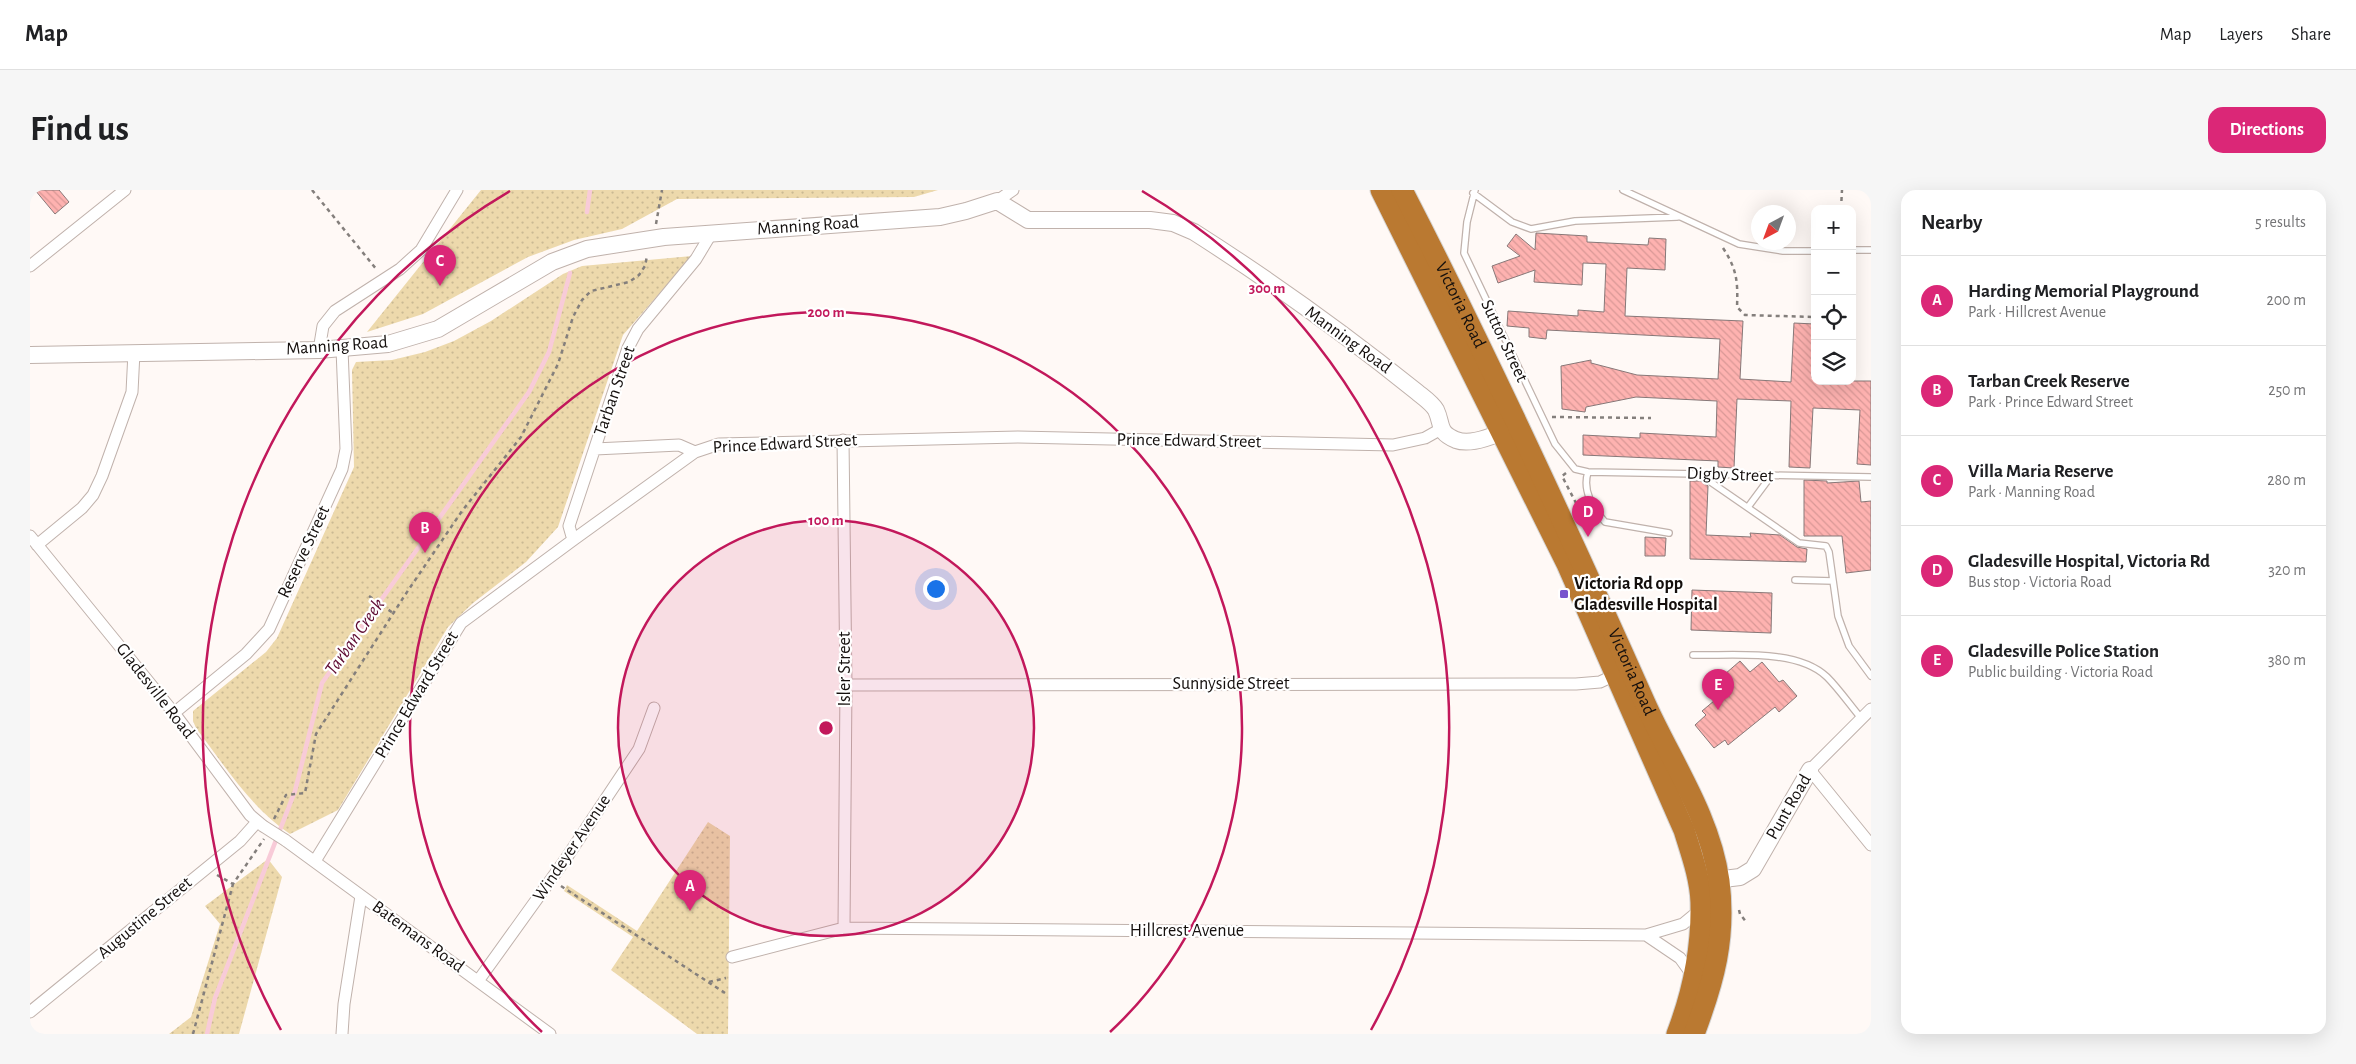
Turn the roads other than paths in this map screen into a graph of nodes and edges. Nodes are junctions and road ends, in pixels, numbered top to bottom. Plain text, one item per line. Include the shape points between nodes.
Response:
1 (125, 190) edge
2 (457, 190) edge
3 (1013, 190) edge
4 (1381, 190) edge
5 (1402, 190) edge
6 (1623, 190) edge
7 (1474, 192) edge
8 (997, 201) junction
9 (1677, 217) junction
10 (711, 234) junction
11 (1856, 250) edge
12 (1871, 250) edge
13 (1811, 251) edge
14 (30, 266) edge
15 (342, 349) junction
16 (319, 350) junction
17 (134, 352) junction
18 (30, 355) edge
19 (1510, 428) junction
20 (1441, 429) junction
21 (843, 440) junction
22 (595, 449) junction
23 (695, 452) junction
24 (1588, 472) junction
25 (1698, 473) junction
26 (1771, 476) junction
27 (1871, 477) edge
28 (1748, 507) junction
29 (1670, 533) dead end
30 (34, 540) edge
31 (573, 540) junction
32 (1794, 580) dead end
33 (1833, 581) junction
34 (1693, 655) dead end
35 (1615, 675) junction
36 (1871, 676) edge
37 (846, 685) junction
38 (654, 708) dead end
39 (1871, 709) edge
40 (174, 713) junction
41 (1861, 718) junction
42 (1810, 770) junction
43 (260, 824) junction
44 (285, 840) joint
45 (1871, 846) edge
46 (315, 862) junction
47 (1708, 881) junction
48 (361, 896) junction
49 (1700, 910) junction
50 (844, 928) junction
51 (1646, 935) junction
52 (732, 957) dead end
53 (1694, 978) junction
54 (478, 981) junction
55 (32, 1007) edge
56 (342, 1034) edge
57 (550, 1034) edge
58 (1677, 1034) edge
59 (1694, 1034) edge

1 - 14 street
2 - 16 street via 421,250 335,311 323,326
3 - 8 street
4 - 19 highway, Victoria Road
5 - 19 highway, Victoria Road
6 - 9 lane
7 - 9 lane via 1512,222 1530,228 1575,221
7 - 24 lane, Suttor Street via 1464,253 1555,444 1575,469
8 - 10 street, Manning Road via 940,217
8 - 20 street, Manning Road via 1028,220 1150,220 1173,223 1194,232 1354,343 1418,392 1436,410
9 - 13 lane via 1739,244 1783,251
10 - 15 street, Manning Road via 587,249 552,262 438,329 388,344
10 - 22 street, Tarban Street via 696,260 633,337
11 - 12 lane
15 - 16 street, Manning Road
15 - 40 street, Reserve Street via 346,449 342,469 269,629 246,654
16 - 17 street, Manning Road
17 - 18 street, Manning Road
17 - 30 street via 132,392 93,495 82,508
19 - 20 street via 1471,442 1458,441
19 - 35 highway, Victoria Road
19 - 47 highway, Victoria Road via 1563,518 1659,733 1696,803 1712,852
20 - 21 street, Prince Edward Street via 1425,438 1393,446 1018,437
21 - 23 street, Prince Edward Street via 719,444
21 - 37 street, Isler Street
22 - 23 street via 679,445
22 - 31 street, Tarban Street via 569,526
23 - 31 street, Prince Edward Street
24 - 25 lane, Digby Street
24 - 29 lane via 1586,492 1606,522
25 - 26 lane, Digby Street
25 - 28 lane
26 - 27 lane, Digby Street
26 - 28 lane
28 - 33 lane via 1799,544 1826,546 1830,552
30 - 40 street, Gladesville Road
31 - 46 street, Prince Edward Street via 461,623
32 - 33 lane
33 - 36 lane via 1838,616 1849,646
34 - 41 lane via 1783,657 1807,663 1826,676
35 - 37 street, Sunnyside Street via 1600,682 1576,684
35 - 47 highway, Victoria Road via 1678,814 1694,864
37 - 50 street, Isler Street
38 - 54 street, Windeyer Avenue via 639,749
39 - 41 street, Punt Road
40 - 43 street, Gladesville Road
41 - 42 street, Punt Road
42 - 45 street
42 - 47 street, Punt Road via 1753,869 1740,877
43 - 44 street, Gladesville Road, bridge
43 - 55 street, Augustine Street
44 - 46 street, Batemans Road
46 - 48 street, Batemans Road
47 - 49 highway, Victoria Road
47 - 59 highway, Victoria Road via 1721,905 1719,955
48 - 54 street, Batemans Road
48 - 56 street
49 - 51 street, Hillcrest Avenue via 1683,924
49 - 53 highway, Victoria Road
50 - 51 street, Hillcrest Avenue
50 - 52 street, Hillcrest Avenue
51 - 53 street via 1680,958
53 - 58 highway, Victoria Road
54 - 57 street, Batemans Road

